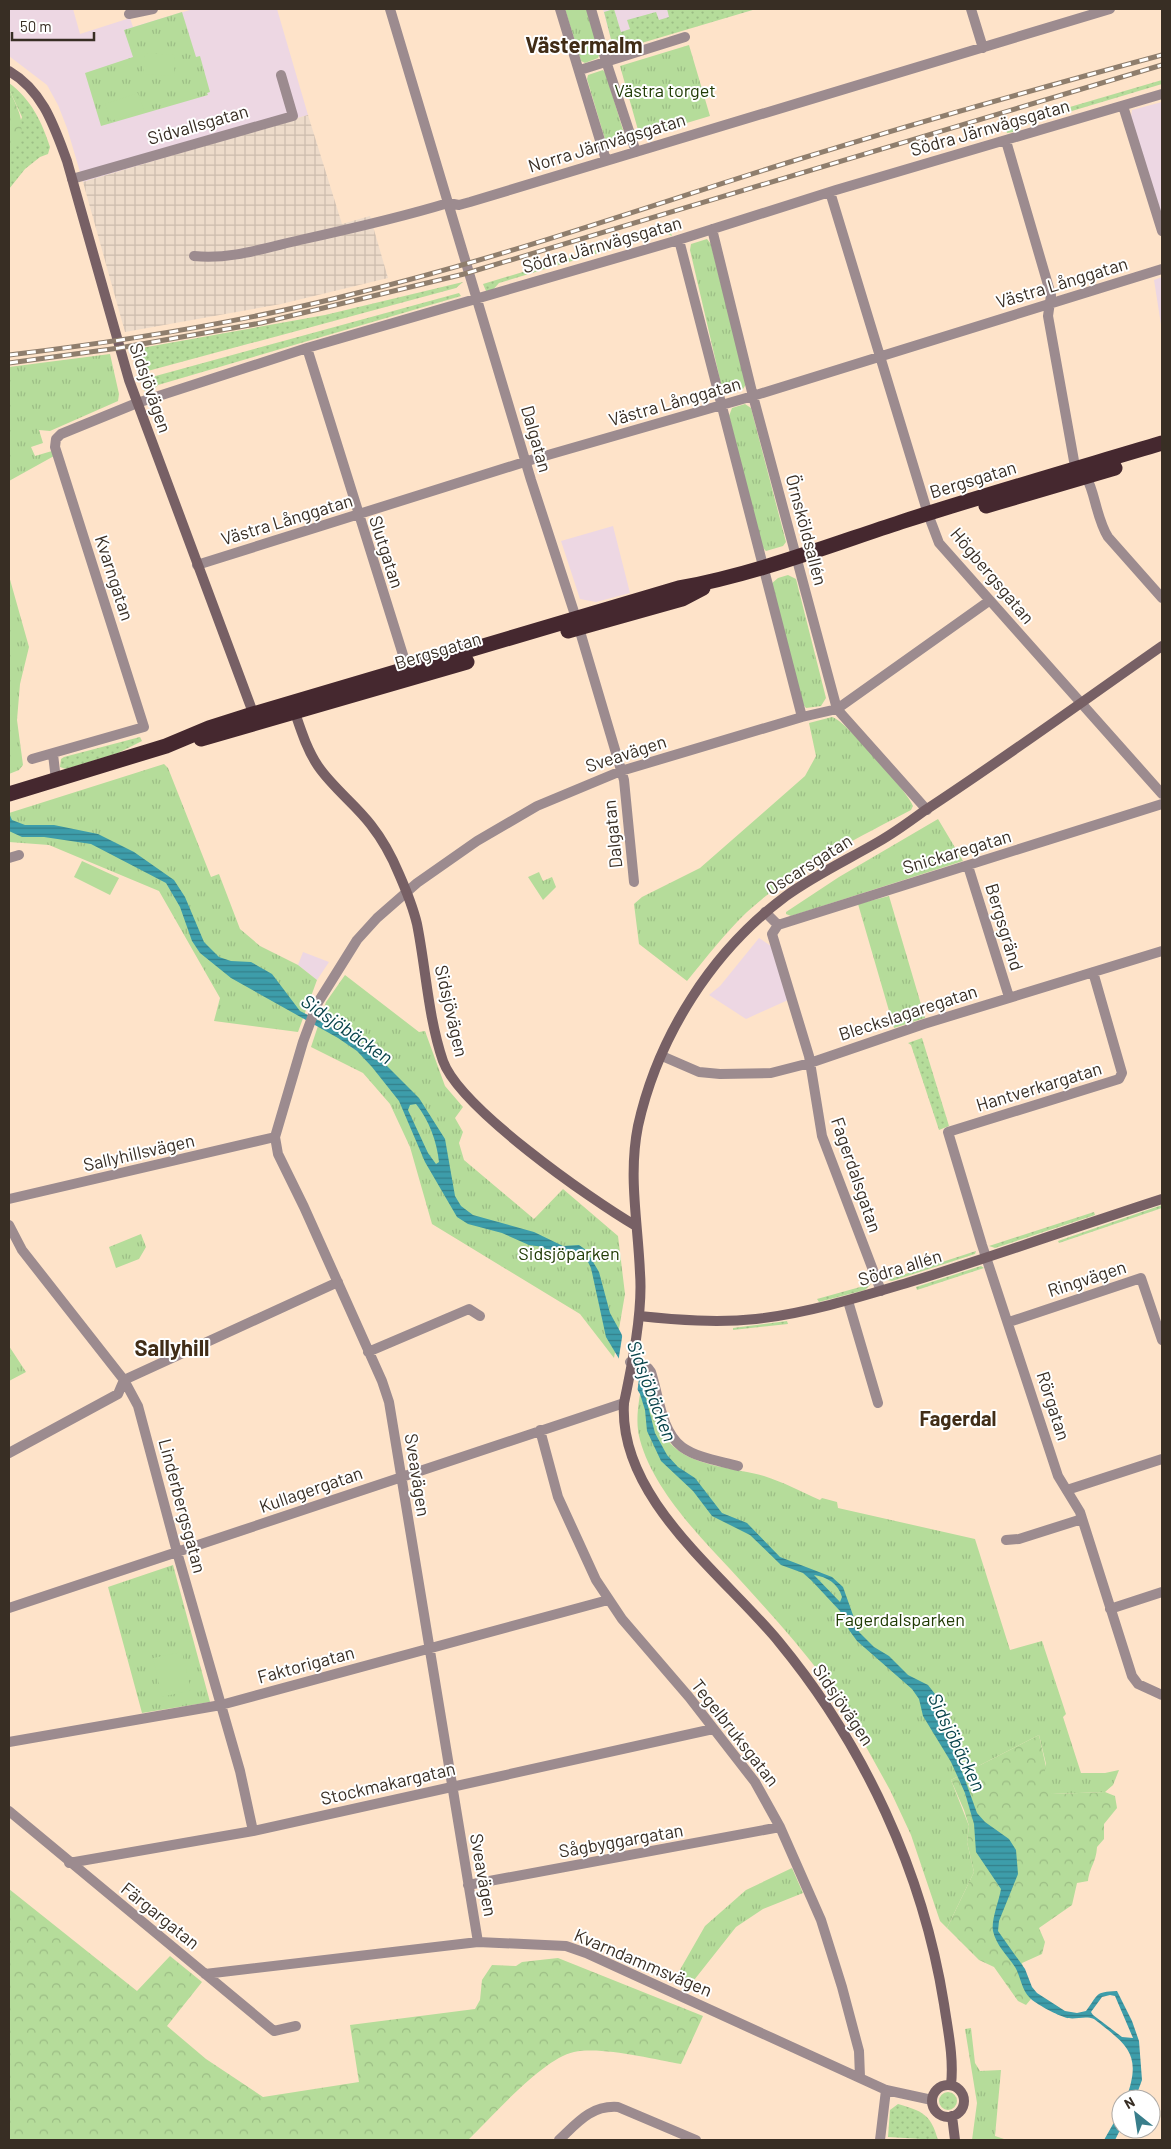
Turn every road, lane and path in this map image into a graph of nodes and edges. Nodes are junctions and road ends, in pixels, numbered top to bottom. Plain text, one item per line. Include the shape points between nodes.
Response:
1 (153, 9) edge
2 (390, 9) edge
3 (560, 9) edge
4 (591, 9) edge
5 (971, 9) edge
6 (1110, 9) edge
7 (129, 14) dead end
8 (685, 37) dead end
9 (982, 48) junction
10 (606, 61) junction
11 (580, 70) junction
12 (9, 71) edge
13 (281, 75) dead end
14 (1162, 94) edge
15 (1123, 106) junction
16 (1006, 141) junction
17 (636, 152) junction
18 (606, 160) junction
19 (72, 179) junction
20 (830, 192) junction
21 (448, 203) junction
22 (712, 229) junction
23 (1162, 231) edge
24 (679, 240) junction
25 (194, 256) dead end
26 (1162, 269) edge
27 (478, 299) junction
28 (1050, 304) junction
29 (306, 348) junction
30 (881, 357) junction
31 (753, 396) junction
32 (137, 403) junction
33 (722, 405) junction
34 (56, 439) joint
35 (1162, 443) edge
36 (1162, 453) edge
37 (526, 462) junction
38 (1081, 472) junction
39 (357, 516) junction
40 (929, 518) junction
41 (797, 557) junction
42 (197, 565) junction
43 (763, 568) junction
44 (1162, 598) edge
45 (989, 601) junction
46 (577, 622) junction
47 (1162, 646) edge
48 (409, 674) junction
49 (1080, 703) junction
50 (293, 708) junction
51 (836, 709) junction
52 (802, 717) junction
53 (255, 719) junction
54 (53, 754) junction
55 (32, 759) dead end
56 (622, 771) junction
57 (56, 780) junction
58 (9, 794) edge
59 (1162, 794) edge
60 (1162, 804) edge
61 (927, 810) junction
62 (968, 866) junction
63 (634, 882) dead end
64 (406, 891) junction
65 (766, 912) junction
66 (778, 925) junction
67 (1162, 951) edge
68 (1092, 972) junction
69 (1009, 998) junction
70 (662, 1056) junction
71 (810, 1063) junction
72 (948, 1132) joint
73 (275, 1137) junction
74 (9, 1199) edge
75 (1162, 1199) edge
76 (9, 1225) edge
77 (636, 1226) junction
78 (987, 1258) junction
79 (338, 1282) junction
80 (881, 1291) junction
81 (848, 1301) junction
82 (480, 1316) dead end
83 (639, 1316) junction
84 (1009, 1322) junction
85 (1162, 1340) edge
86 (368, 1352) junction
87 (630, 1362) junction
88 (124, 1380) junction
89 (624, 1403) junction
90 (878, 1403) dead end
91 (540, 1430) junction
92 (9, 1453) edge
93 (1162, 1459) edge
94 (738, 1466) dead end
95 (401, 1476) junction
96 (1068, 1490) junction
97 (1082, 1519) junction
98 (1006, 1540) dead end
99 (177, 1552) junction
100 (1162, 1592) edge
101 (608, 1600) junction
102 (9, 1608) edge
103 (1110, 1609) junction
104 (429, 1648) junction
105 (1162, 1695) edge
106 (221, 1705) junction
107 (713, 1729) junction
108 (9, 1742) edge
109 (451, 1786) junction
110 (9, 1811) edge
111 (780, 1827) junction
112 (253, 1830) junction
113 (69, 1863) junction
114 (468, 1885) junction
115 (478, 1942) junction
116 (206, 1974) junction
117 (296, 2026) dead end
118 (860, 2077) junction
119 (951, 2085) junction
120 (886, 2090) junction
121 (932, 2100) junction
122 (952, 2116) junction
123 (559, 2140) edge
124 (696, 2140) edge
125 (880, 2140) edge
126 (955, 2140) edge

1 - 7 street
2 - 21 street, Dalgatan
3 - 11 street
4 - 10 street
5 - 9 street
6 - 9 street, Norra Järnvägsgatan
8 - 10 street
9 - 17 street, Norra Järnvägsgatan
10 - 11 street
10 - 17 street
11 - 18 street
12 - 19 main road, Sidsjövägen via 39,97 55,128
13 - 19 street, Sidvallsgatan via 293,116
14 - 15 street, Södra Järnvägsgatan
15 - 16 street, Södra Järnvägsgatan
15 - 23 street
16 - 20 street, Södra Järnvägsgatan
16 - 28 street via 1051,295
17 - 18 street, Norra Järnvägsgatan
18 - 21 street, Norra Järnvägsgatan via 464,203
19 - 32 main road, Sidsjövägen
20 - 22 street, Södra Järnvägsgatan
20 - 30 street, Högbergsgatan
21 - 25 street, Norra Järnvägsgatan via 372,225 243,254
21 - 27 street, Dalgatan
22 - 24 street, Södra Järnvägsgatan
22 - 31 street, Örnsköldsallén
24 - 27 street, Södra Järnvägsgatan
24 - 33 street
26 - 28 street, Västra Långgatan
27 - 29 street, Södra Järnvägsgatan
27 - 37 street, Dalgatan
28 - 30 street, Västra Långgatan
28 - 38 street via 1048,316
29 - 32 street, Södra Järnvägsgatan
29 - 39 street, Slutgatan
30 - 31 street, Västra Långgatan
30 - 40 street, Högbergsgatan
31 - 33 street, Västra Långgatan
31 - 41 street, Örnsköldsallén
32 - 34 street, Södra Järnvägsgatan via 61,434
32 - 42 main road, Sidsjövägen
33 - 37 street, Västra Långgatan
33 - 43 street
34 - 54 street, Kvarngatan via 58,456 144,727
35 - 38 highway, Bergsgatan
36 - 38 highway, Bergsgatan
37 - 39 street, Västra Långgatan
37 - 46 street, Dalgatan
38 - 40 highway, Bergsgatan
38 - 44 street via 1102,527
39 - 42 street, Västra Långgatan
39 - 48 street, Slutgatan
40 - 41 highway, Bergsgatan
40 - 45 street, Högbergsgatan via 939,543
41 - 43 highway, Bergsgatan
41 - 51 street, Örnsköldsallén
42 - 53 main road, Sidsjövägen
43 - 46 highway, Bergsgatan via 718,581 682,599
43 - 52 street
45 - 49 street, Högbergsgatan
45 - 51 street, Sveavägen
46 - 48 highway, Bergsgatan
46 - 56 street, Dalgatan
47 - 49 main road, Oscarsgatan
48 - 50 highway, Bergsgatan
49 - 59 street, Högbergsgatan
49 - 61 main road, Oscarsgatan
50 - 53 highway, Bergsgatan
50 - 64 main road, Sidsjövägen via 318,767 371,825 384,844
51 - 52 street, Sveavägen
51 - 61 street, Örnsköldsallén
52 - 56 street, Sveavägen
53 - 57 highway, Bergsgatan via 212,738 166,746
54 - 55 street
54 - 57 street
56 - 63 street, Dalgatan
56 - 64 street, Sveavägen via 546,802 497,828
57 - 58 highway, Bergsgatan
60 - 62 street, Snickaregatan
61 - 65 main road, Oscarsgatan via 818,875
62 - 66 street, Snickaregatan
62 - 69 street, Bergsgränd
64 - 73 street, Sveavägen via 357,940 317,1004
64 - 77 main road, Sidsjövägen via 417,924 437,1039 443,1062 453,1080 467,1097 510,1135 597,1203
65 - 66 street
65 - 70 main road, Oscarsgatan via 733,944 704,980 685,1007
66 - 71 street, Fagerdalsgatan via 772,934
67 - 68 street, Bleckslagaregatan
68 - 69 street, Bleckslagaregatan
68 - 72 street, Hantverkargatan via 1122,1074 1119,1079
69 - 71 street, Bleckslagaregatan
70 - 71 street, Bleckslagaregatan via 699,1072 720,1074 772,1073
70 - 77 main road, Oscarsgatan via 648,1090 633,1157
71 - 80 street, Fagerdalsgatan via 822,1136
72 - 78 street, Rörgatan
73 - 74 street, Sallyhillsvägen
73 - 79 street, Sveavägen via 278,1154
75 - 78 main road, Södra allén
76 - 88 street, Linderbergsgatan via 22,1250
77 - 83 main road via 641,1274
78 - 80 main road, Södra allén
78 - 84 street, Rörgatan
79 - 86 street, Sveavägen
79 - 88 street
80 - 81 main road, Södra allén
81 - 83 main road, Södra allén via 756,1319 694,1321
81 - 90 street
82 - 86 street via 469,1309
83 - 87 main road, Sidsjövägen
84 - 85 street, Ringvägen via 1141,1278
84 - 96 street, Rörgatan via 1058,1476
86 - 95 street, Sveavägen via 389,1402
87 - 89 main road, Sidsjövägen
87 - 94 street via 651,1372 674,1440 683,1448
88 - 92 street via 118,1394
88 - 99 street, Linderbergsgatan via 138,1406
89 - 91 street, Kullagergatan
89 - 119 main road, Sidsjövägen via 627,1446 651,1493 690,1548 779,1642 830,1712 874,1788 906,1861 930,1935 947,2025
91 - 95 street, Kullagergatan
91 - 101 street, Tegelbruksgatan via 551,1477 566,1517
93 - 96 street
95 - 99 street, Kullagergatan
95 - 104 street, Sveavägen
96 - 97 street, Rörgatan
97 - 98 street
97 - 103 street, Rörgatan
99 - 102 street, Kullagergatan
99 - 106 street, Linderbergsgatan
100 - 103 street
101 - 104 street, Faktorigatan
101 - 107 street, Tegelbruksgatan
103 - 105 street, Rörgatan via 1132,1676 1138,1684
104 - 106 street, Faktorigatan
104 - 109 street, Sveavägen
106 - 108 street, Faktorigatan
106 - 112 street, Linderbergsgatan
107 - 109 street, Stockmakargatan
107 - 111 street, Tegelbruksgatan via 755,1782
109 - 112 street, Stockmakargatan
109 - 114 street, Sveavägen
110 - 113 street, Färgargatan
111 - 114 street, Sågbyggargatan
111 - 118 street, Tegelbruksgatan via 821,1920 856,2042
112 - 113 street, Stockmakargatan
113 - 116 street, Färgargatan
114 - 115 street, Sveavägen
115 - 116 street, Kvarndammsvägen
115 - 118 street, Kvarndammsvägen via 566,1946
116 - 117 street, Färgargatan via 274,2030
118 - 120 street, Kvarndammsvägen
119 - 121 main road via 939,2088
119 - 122 main road via 964,2099 960,2111
120 - 121 street, Kvarndammsvägen
120 - 125 street
121 - 122 main road via 937,2112
122 - 126 main road
123 - 124 street via 590,2112 609,2106

